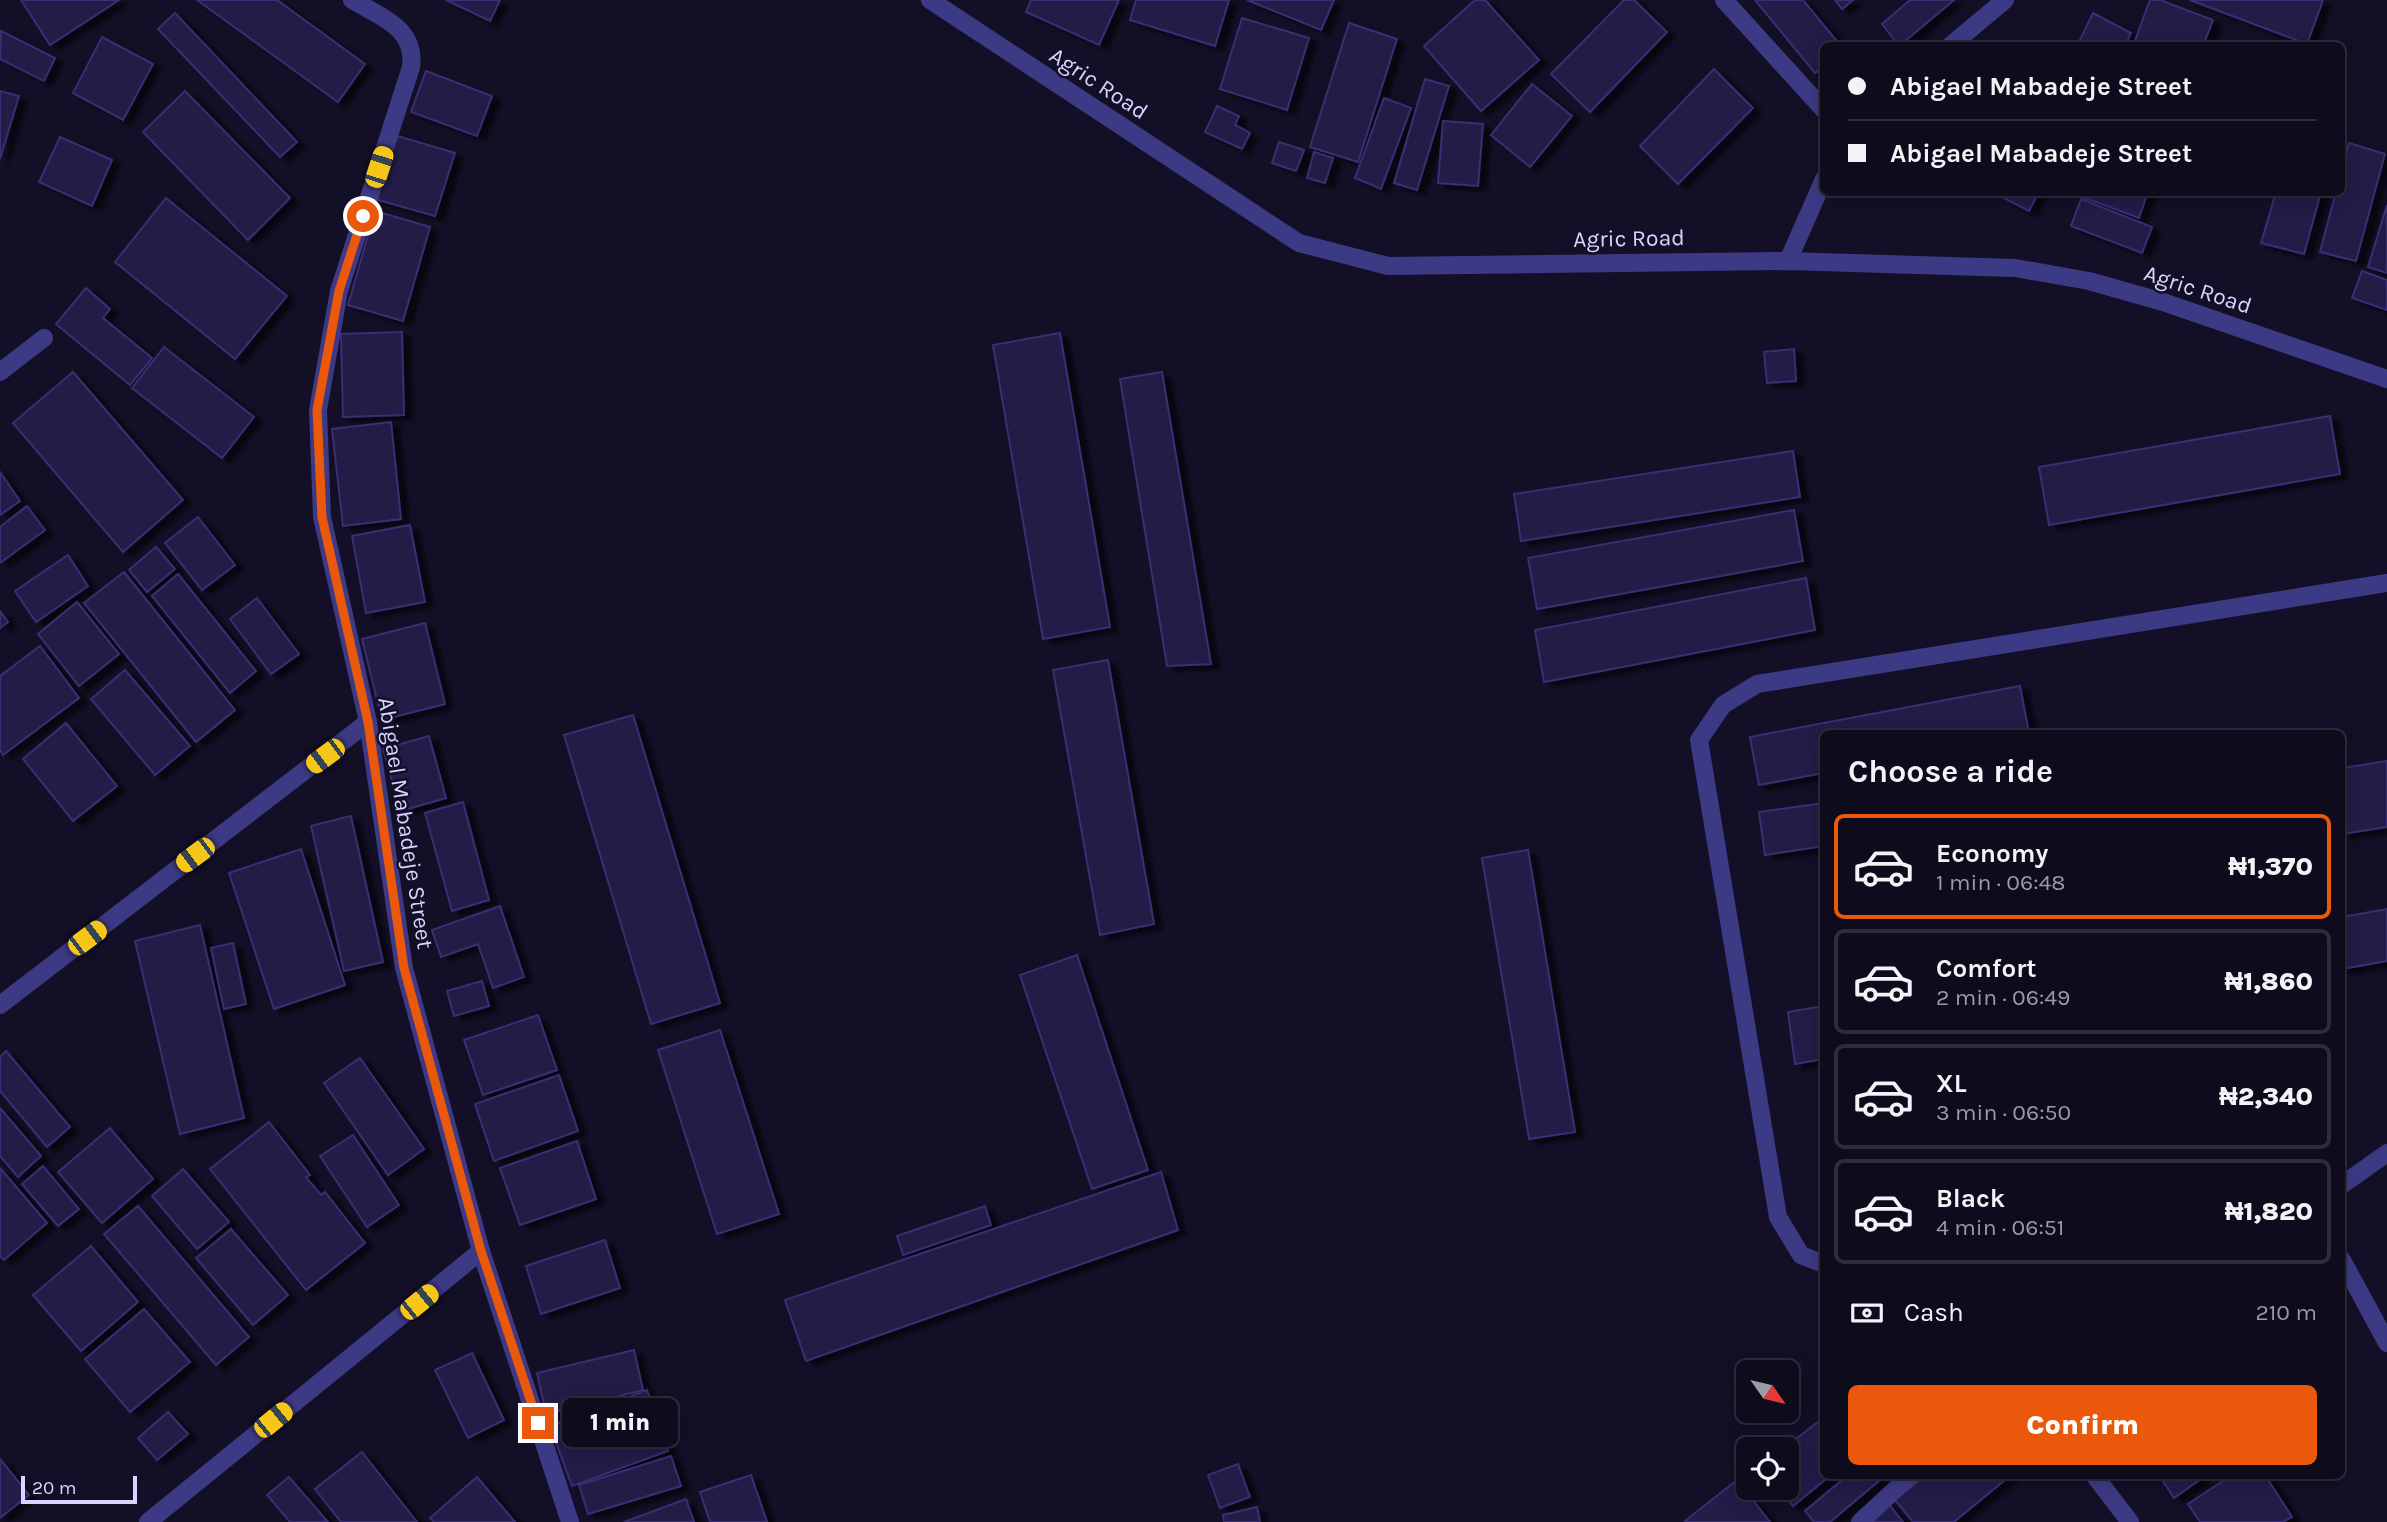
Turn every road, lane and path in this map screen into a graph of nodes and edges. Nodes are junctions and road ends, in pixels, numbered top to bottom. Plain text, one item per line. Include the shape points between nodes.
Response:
1 (352, 0) edge
2 (930, 0) edge
3 (1724, 0) edge
4 (2006, 0) edge
5 (1955, 42) edge
6 (1820, 106) edge
7 (1820, 188) edge
8 (1788, 261) junction
9 (44, 338) dead end
10 (0, 372) edge
11 (2387, 379) edge
12 (2387, 583) edge
13 (368, 722) junction
14 (0, 1005) edge
15 (2387, 1153) edge
16 (2345, 1183) edge
17 (481, 1251) junction
18 (1820, 1262) edge
19 (2345, 1266) edge
20 (2387, 1343) edge
21 (1907, 1479) edge
22 (2097, 1479) edge
23 (148, 1522) edge
24 (570, 1522) edge
25 (1860, 1522) edge
26 (2130, 1522) edge

1 - 13 street, Abigael Mabadeje Street via 389,22 413,51 339,291 317,410 322,517
2 - 8 street, Agric Road via 1299,243 1388,266
3 - 6 street
4 - 5 street
7 - 8 street
8 - 11 street, Agric Road via 2015,268 2089,281
9 - 10 street
12 - 18 street via 1757,684 1723,705 1699,740 1778,1217 1801,1255
13 - 14 street
13 - 17 street, Abigael Mabadeje Street via 404,968
15 - 16 street
17 - 23 street
17 - 24 street, Abigael Mabadeje Street
19 - 20 street
21 - 25 street
22 - 26 street

